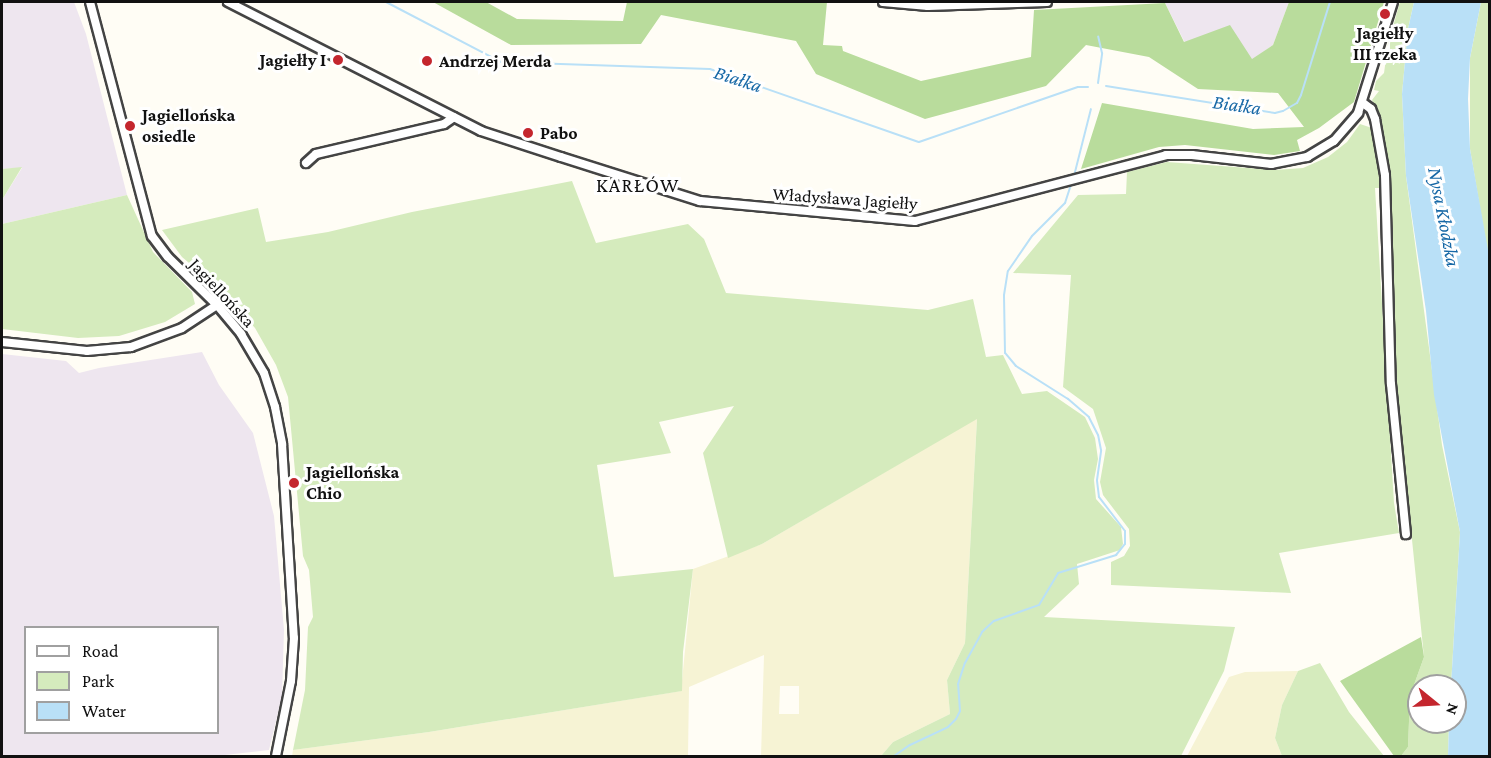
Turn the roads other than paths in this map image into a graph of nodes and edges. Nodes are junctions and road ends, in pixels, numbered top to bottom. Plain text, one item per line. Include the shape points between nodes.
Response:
1 (90, 2) edge
2 (228, 2) edge
3 (884, 2) edge
4 (1047, 2) edge
5 (1393, 2) edge
6 (1363, 103) junction
7 (454, 117) junction
8 (306, 163) dead end
9 (218, 305) junction
10 (2, 342) edge
11 (1406, 534) dead end
12 (276, 756) edge

1 - 9 street, Jagiellońska via 152,236
2 - 7 street, Władysława Jagiełły
3 - 4 street via 928,6
5 - 6 street, Władysława Jagiełły
6 - 7 street, Władysława Jagiełły via 1352,123 1334,141 1298,160 1271,164 1172,155 922,221 700,201 482,131
6 - 11 street via 1375,119 1385,174 1391,384
7 - 8 street via 444,124 316,154
9 - 10 street via 182,328 130,347 87,351
9 - 12 street, Jagiellońska via 255,354 272,394 280,433 294,638 290,688

